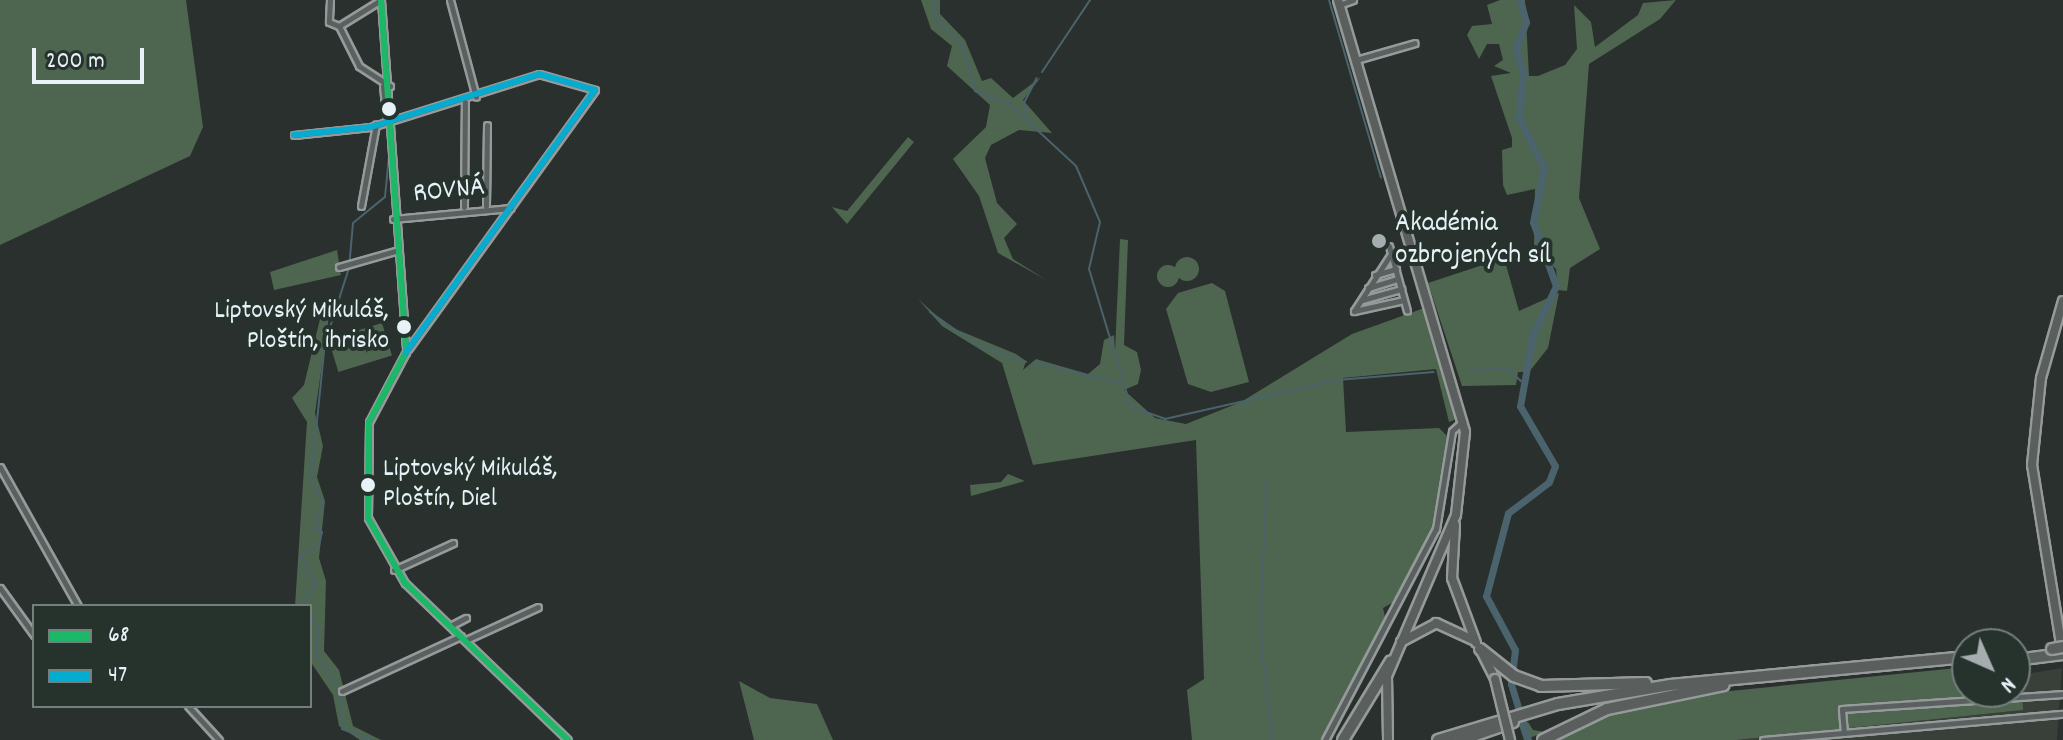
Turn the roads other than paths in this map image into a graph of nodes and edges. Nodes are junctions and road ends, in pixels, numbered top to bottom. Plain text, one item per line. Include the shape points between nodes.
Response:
1 (330, 0) edge
2 (377, 0) edge
3 (450, 0) edge
4 (1353, 0) edge
5 (1339, 2) edge
6 (339, 26) junction
7 (1415, 43) dead end
8 (1356, 60) junction
9 (387, 86) junction
10 (476, 97) junction
11 (465, 102) junction
12 (390, 115) junction
13 (376, 123) junction
14 (487, 125) dead end
15 (294, 135) dead end
16 (361, 206) dead end
17 (486, 206) junction
18 (464, 207) junction
19 (511, 208) junction
20 (392, 219) junction
21 (1389, 246) dead end
22 (395, 251) junction
23 (1391, 254) junction
24 (339, 267) dead end
25 (1396, 269) junction
26 (1375, 275) junction
27 (1398, 279) junction
28 (1367, 288) junction
29 (1401, 289) junction
30 (1362, 299) junction
31 (1404, 300) junction
32 (2063, 301) edge
33 (1366, 311) junction
34 (1407, 311) dead end
35 (406, 352) junction
36 (1464, 420) junction
37 (0, 467) edge
38 (1456, 515) junction
39 (453, 543) dead end
40 (394, 570) junction
41 (0, 588) edge
42 (77, 604) edge
43 (538, 607) dead end
44 (466, 618) dead end
45 (450, 626) junction
46 (32, 632) edge
47 (464, 638) junction
48 (1398, 646) junction
49 (1478, 646) junction
50 (2059, 652) edge
51 (2031, 653) edge
52 (2031, 657) edge
53 (1951, 658) edge
54 (1391, 661) junction
55 (1951, 665) edge
56 (1682, 683) junction
57 (1724, 685) junction
58 (342, 691) dead end
59 (2063, 694) edge
60 (190, 708) edge
61 (2063, 714) edge
62 (1528, 715) junction
63 (1514, 719) junction
64 (1844, 733) junction
65 (1545, 738) edge
66 (219, 740) edge
67 (568, 740) edge
68 (1325, 740) edge
69 (1343, 740) edge
70 (1388, 740) edge
71 (1438, 740) edge
72 (1461, 740) edge
73 (1510, 740) edge
74 (1763, 740) edge

1 - 6 street via 329,22
2 - 6 street via 365,16
2 - 9 street
3 - 10 street
4 - 5 street
5 - 8 main road
6 - 9 street via 359,66
7 - 8 street
8 - 36 main road via 1399,221
9 - 12 street
10 - 11 street
10 - 19 street via 539,74 595,90
11 - 12 street
11 - 18 street
12 - 13 street
12 - 20 street
13 - 15 street
13 - 16 street
14 - 17 street
17 - 18 street, ROVNÁ
17 - 19 street, ROVNÁ
18 - 20 street, ROVNÁ
19 - 35 street
20 - 22 street
21 - 23 street
22 - 24 street
22 - 35 street
23 - 25 street
23 - 26 street
25 - 26 street
25 - 27 street
26 - 28 street
27 - 28 street
27 - 29 street
28 - 30 street
29 - 30 street
29 - 31 street
30 - 33 street
30 - 33 street via 1355,314
31 - 33 street
31 - 34 street
32 - 50 main road via 2041,378 2033,454
35 - 40 street via 370,418 365,471 370,524
36 - 38 main road
36 - 68 street via 1452,431 1436,529
37 - 42 street
38 - 48 main road
38 - 49 main road via 1452,578
39 - 40 street
40 - 45 street
41 - 46 street
43 - 47 street
44 - 45 street
45 - 47 street
47 - 58 street
47 - 67 street
48 - 49 main road via 1436,623
48 - 54 main road
49 - 56 highway via 1533,684
49 - 73 main road, bridge via 1495,679
50 - 51 highway
50 - 52 highway
53 - 56 highway
54 - 69 highway
54 - 70 main road
55 - 57 highway
56 - 62 highway
57 - 62 highway
57 - 65 highway via 1607,709
59 - 64 street via 1842,709
60 - 66 street
61 - 64 street
62 - 63 highway
63 - 71 highway
63 - 72 highway
64 - 74 street

